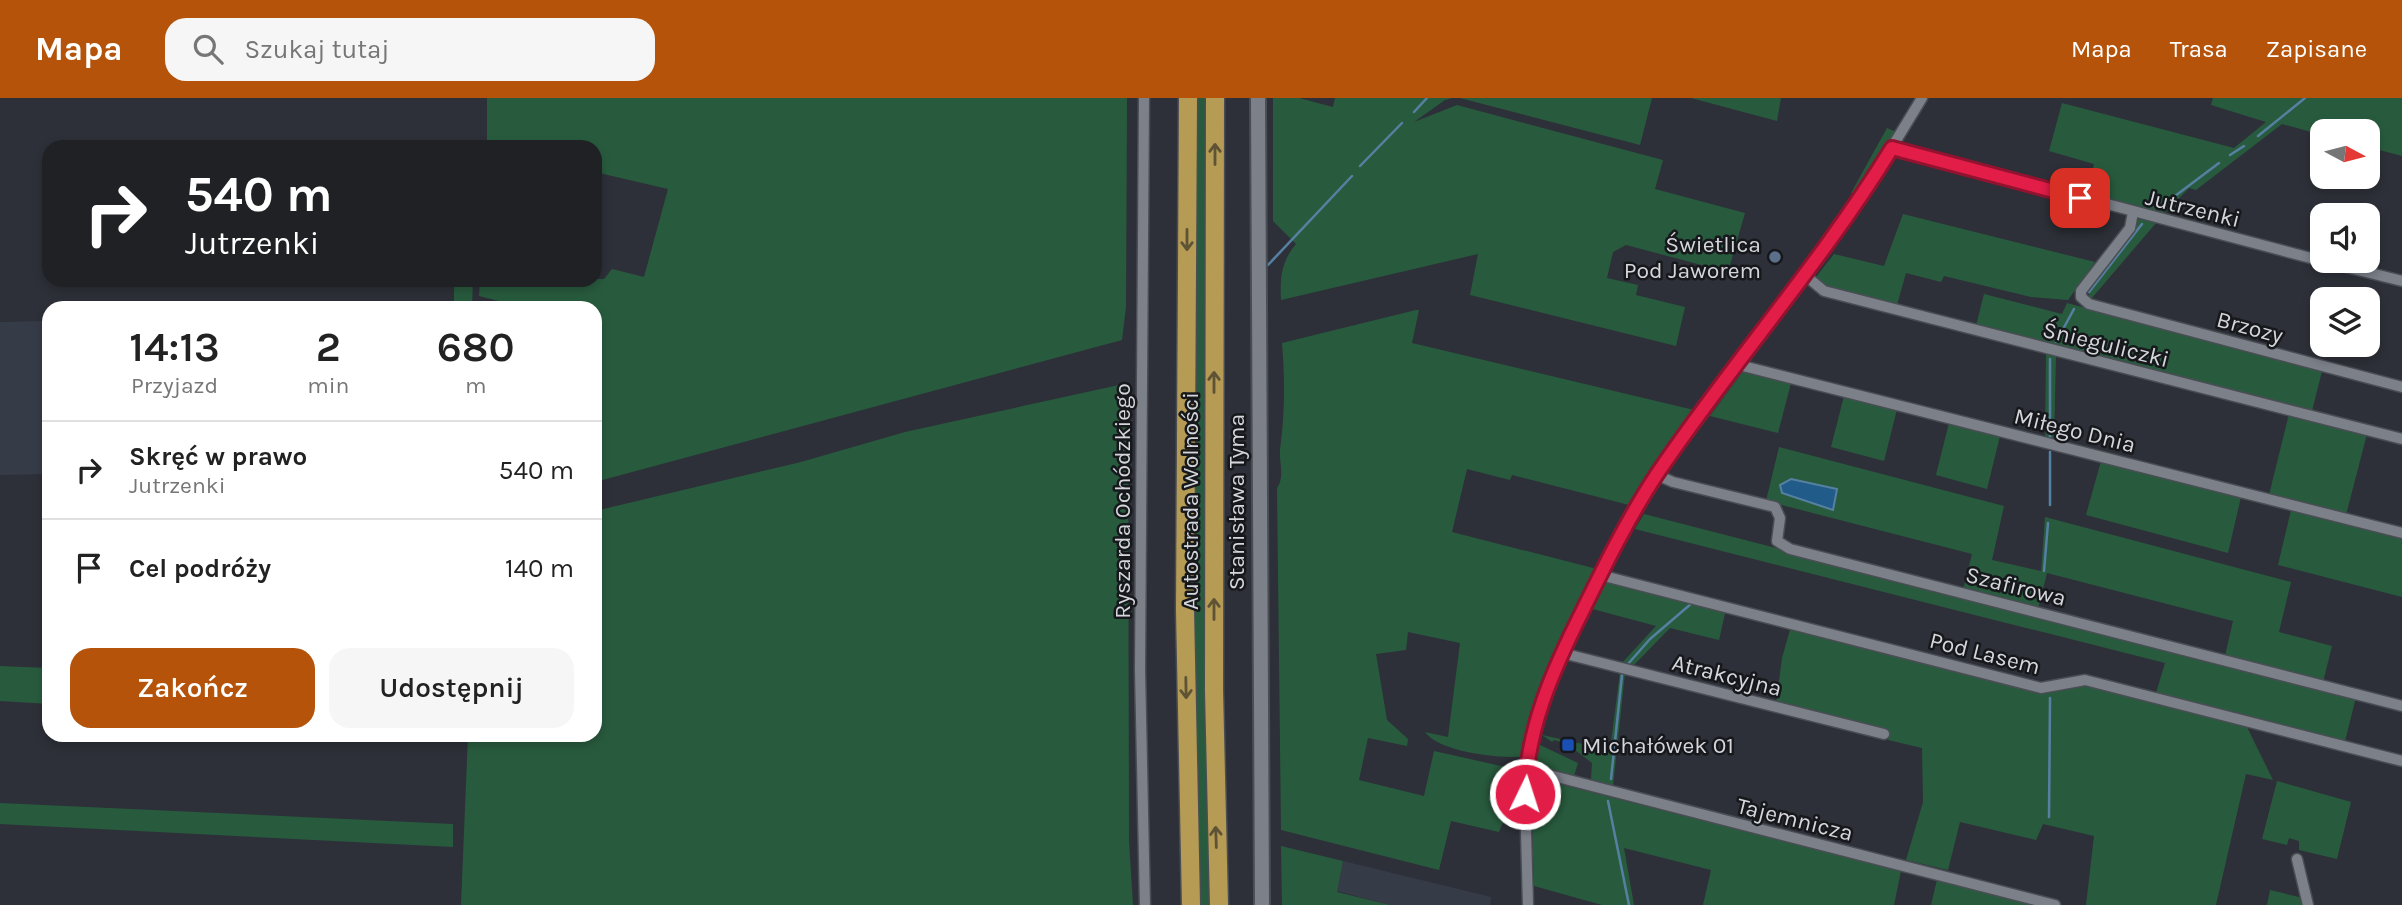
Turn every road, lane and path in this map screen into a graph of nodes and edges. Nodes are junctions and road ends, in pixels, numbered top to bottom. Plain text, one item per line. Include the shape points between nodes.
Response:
1 (1144, 98) edge
2 (1188, 98) edge
3 (1215, 98) edge
4 (1258, 98) edge
5 (1922, 98) edge
6 (1892, 148) junction
7 (2133, 212) junction
8 (2310, 258) edge
9 (2370, 273) edge
10 (1806, 276) junction
11 (2402, 281) edge
12 (1739, 365) junction
13 (2402, 387) edge
14 (2402, 439) edge
15 (1657, 475) junction
16 (2402, 533) edge
17 (1600, 575) junction
18 (1562, 653) junction
19 (2402, 706) edge
20 (1884, 734) dead end
21 (2402, 761) edge
22 (1526, 769) junction
23 (2297, 859) dead end
24 (1145, 905) edge
25 (1191, 905) edge
26 (1219, 905) edge
27 (1262, 905) edge
28 (1528, 905) edge
29 (2055, 905) edge
30 (2308, 905) edge

1 - 24 street, Ryszarda Ochódzkiego via 1140,670
2 -> 25 highway, Autostrada Wolności via 1185,610
26 -> 3 highway, Autostrada Wolności via 1213,690
4 - 27 street, Stanisława Tyma
5 - 6 street
6 - 7 street, Jutrzenki
6 - 10 street
7 - 8 street, Jutrzenki
7 - 13 street, Brzozy via 2130,228 2081,291 2089,304
9 - 11 street, Jutrzenki
10 - 12 street
10 - 14 street, Śnieguliczki via 1824,291
12 - 15 street
12 - 16 street, Miłego Dnia
15 - 17 street
15 - 19 street, Szafirowa via 1775,507 1780,518 1777,541 1790,549
17 - 18 street
17 - 21 street, Pod Lasem via 2041,688 2085,680
18 - 20 street, Atrakcyjna
18 - 22 street via 1543,697
22 - 28 street
22 - 29 street, Tajemnicza
23 - 30 street

